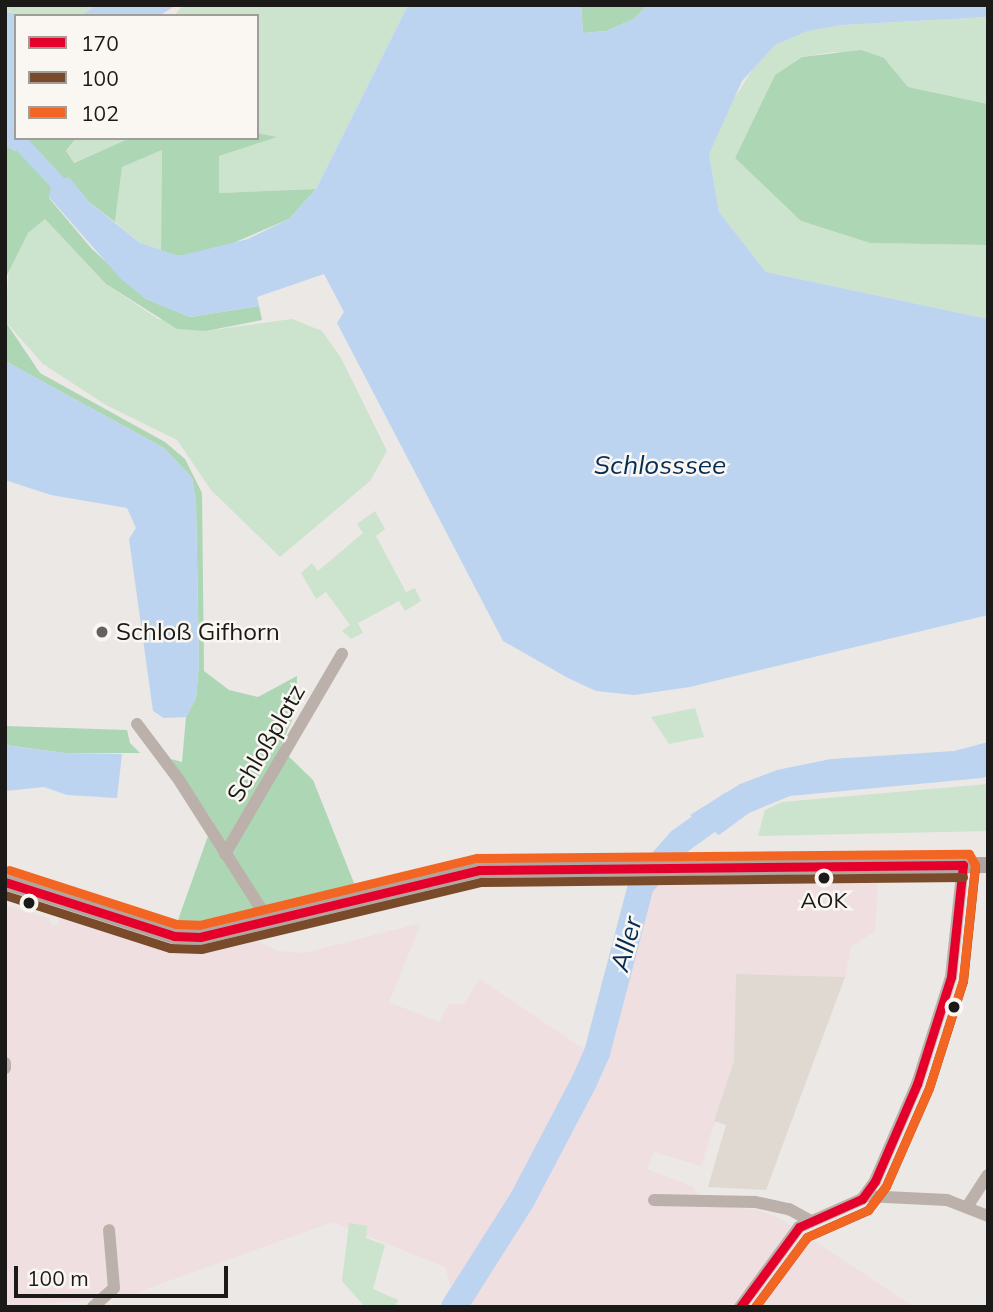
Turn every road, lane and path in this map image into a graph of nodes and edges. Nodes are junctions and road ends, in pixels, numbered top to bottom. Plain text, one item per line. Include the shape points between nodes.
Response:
1 (342, 654) dead end
2 (137, 724) dead end
3 (225, 854) junction
4 (963, 865) junction
5 (988, 865) edge
6 (5, 882) edge
7 (270, 923) junction
8 (988, 1175) edge
9 (865, 1196) junction
10 (654, 1200) dead end
11 (967, 1207) junction
12 (988, 1216) edge
13 (811, 1221) junction
14 (109, 1230) dead end
15 (93, 1307) edge
16 (740, 1307) edge

1 - 3 street, Schloßplatz
2 - 3 street, Schloßplatz
3 - 7 street, Schloßplatz
4 - 5 street
4 - 7 street via 479,870
4 - 9 street via 951,977 917,1084
6 - 7 street via 174,936 200,937
8 - 11 street
9 - 11 street via 947,1200
9 - 13 street
10 - 13 street via 755,1202 789,1209
11 - 12 street
13 - 16 street via 790,1236
14 - 15 street via 114,1287

